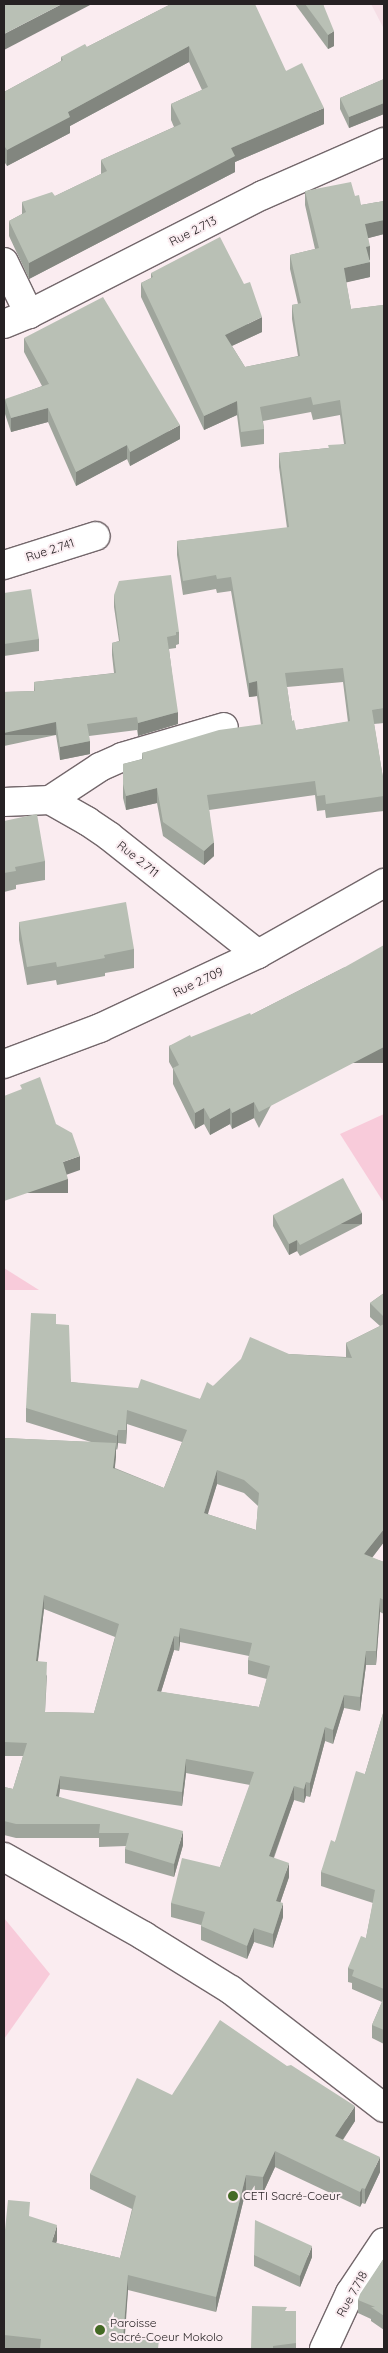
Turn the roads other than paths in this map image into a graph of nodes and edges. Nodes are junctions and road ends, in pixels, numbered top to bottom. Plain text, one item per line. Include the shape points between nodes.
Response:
1 (384, 142) edge
2 (4, 262) edge
3 (29, 314) junction
4 (4, 324) edge
5 (96, 536) dead end
6 (4, 565) edge
7 (224, 728) edge
8 (50, 800) junction
9 (4, 802) edge
10 (384, 883) edge
11 (258, 954) junction
12 (4, 1064) edge
13 (4, 1857) edge
14 (384, 2108) edge
15 (384, 2242) edge
16 (324, 2349) edge

1 - 3 street, Rue 2.713 via 263,195
2 - 3 street
3 - 4 street, Rue 2.713
5 - 6 street, Rue 2.741
7 - 8 street via 122,757 100,767
8 - 9 street
8 - 11 street, Rue 2.711 via 109,836
10 - 11 street, Rue 2.709
11 - 12 street, Rue 2.709 via 100,1028
13 - 14 street via 144,1936 231,1990
15 - 16 street, Rue 7.718 via 350,2293

